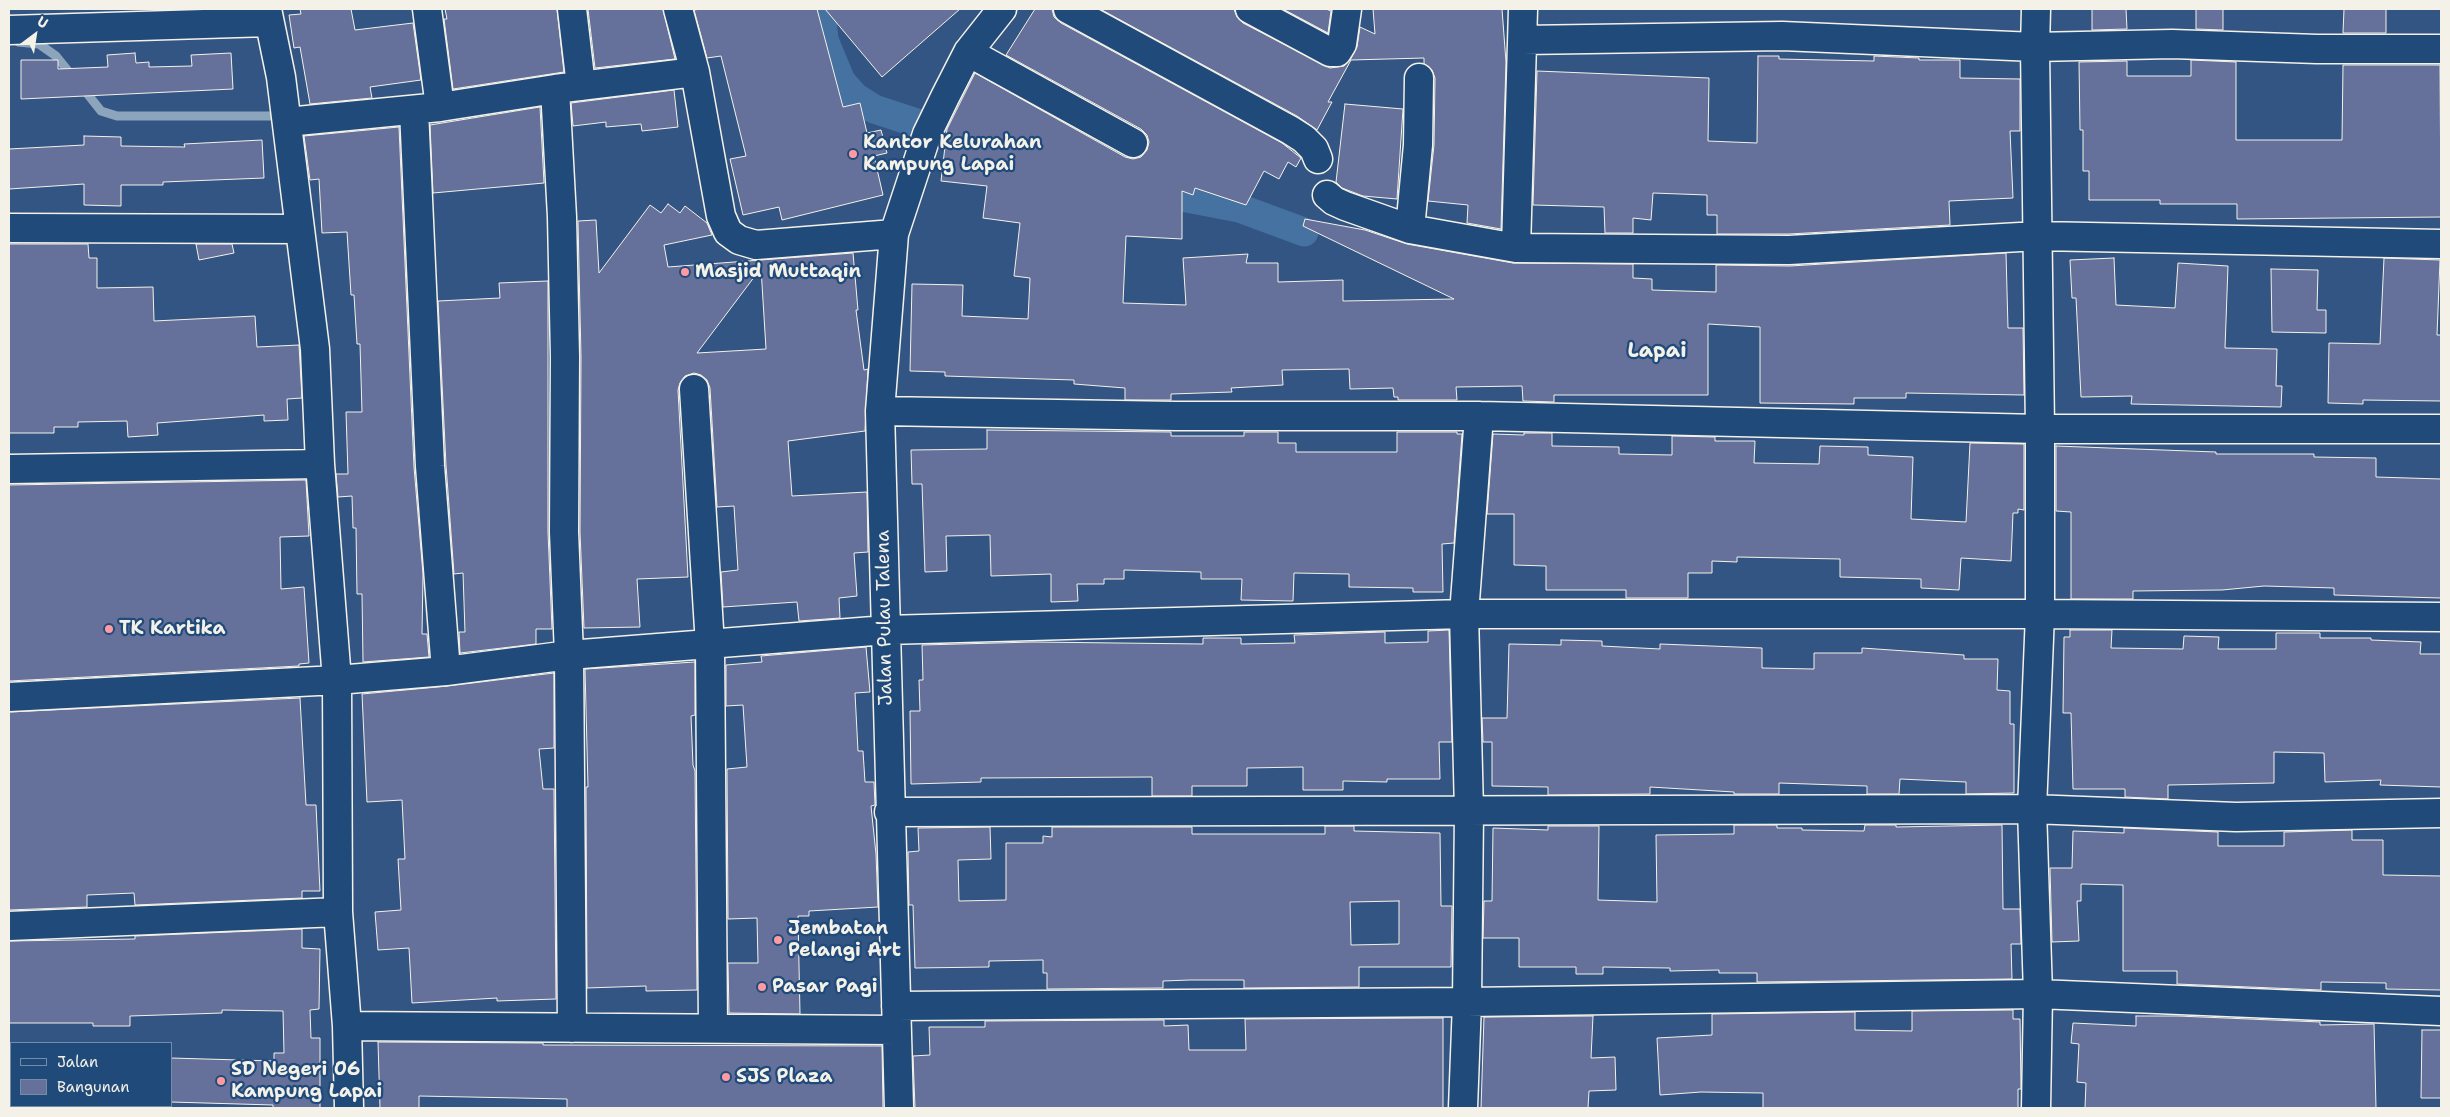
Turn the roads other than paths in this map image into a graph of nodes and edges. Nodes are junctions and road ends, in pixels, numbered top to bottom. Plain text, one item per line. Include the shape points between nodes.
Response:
1 (427, 9) edge
2 (572, 9) edge
3 (678, 9) edge
4 (1068, 9) edge
5 (1250, 9) edge
6 (1347, 9) edge
7 (1523, 9) edge
8 (2036, 9) edge
9 (992, 13) edge
10 (268, 15) edge
11 (206, 17) edge
12 (9, 30) edge
13 (1523, 40) junction
14 (2035, 47) junction
15 (2441, 49) edge
16 (968, 52) junction
17 (695, 72) junction
18 (1419, 78) dead end
19 (568, 88) junction
20 (427, 109) junction
21 (287, 122) junction
22 (1133, 143) dead end
23 (1318, 159) dead end
24 (1327, 195) dead end
25 (9, 228) edge
26 (299, 229) junction
27 (1410, 229) junction
28 (894, 234) junction
29 (2038, 236) junction
30 (2441, 244) edge
31 (1516, 248) junction
32 (694, 389) dead end
33 (880, 411) junction
34 (1479, 416) junction
35 (2040, 429) junction
36 (2441, 429) edge
37 (320, 464) junction
38 (9, 469) edge
39 (1464, 614) junction
40 (2040, 614) junction
41 (2441, 617) edge
42 (886, 630) junction
43 (710, 644) junction
44 (569, 656) junction
45 (446, 671) junction
46 (337, 680) junction
47 (9, 697) edge
48 (2032, 809) junction
49 (1469, 810) junction
50 (889, 812) junction
51 (2441, 813) edge
52 (338, 912) junction
53 (9, 926) edge
54 (2038, 994) junction
55 (1467, 1002) junction
56 (2441, 1011) edge
57 (896, 1018) junction
58 (347, 1026) junction
59 (572, 1028) junction
60 (714, 1028) junction
61 (349, 1108) edge
62 (898, 1108) edge
63 (1463, 1108) edge
64 (2036, 1108) edge

1 - 20 street
2 - 19 street
3 - 17 street
4 - 23 street via 1297,134 1314,148
5 - 6 street via 1330,52 1340,49 1342,44
7 - 13 street
8 - 14 street
9 - 16 street
10 - 11 street
10 - 21 street
11 - 12 street
13 - 14 street via 1782,36
13 - 31 street
14 - 15 street via 2172,44
14 - 29 street
16 - 22 street
16 - 28 street, Jalan Pulau Talena via 927,134
17 - 19 street
17 - 28 street via 721,216 728,232 739,240 756,244
18 - 27 street via 1418,145
19 - 20 street
19 - 44 street via 562,217 564,532
20 - 21 street
20 - 45 street via 430,466
21 - 26 street
24 - 27 street via 1345,206
25 - 26 street
26 - 37 street via 315,349
27 - 31 street
28 - 33 street, Jalan Pulau Talena
29 - 30 street
29 - 31 street via 1790,250
29 - 35 street
32 - 43 street
33 - 34 street via 1176,416
33 - 42 street, Jalan Pulau Talena
34 - 35 street
34 - 39 street
35 - 36 street
35 - 40 street
37 - 38 street
37 - 46 street
39 - 40 street
39 - 42 street
39 - 49 street
40 - 41 street
40 - 48 street
42 - 43 street
42 - 50 street, Jalan Pulau Talena
43 - 44 street
43 - 60 street
44 - 45 street
44 - 59 street
45 - 46 street
46 - 47 street
46 - 52 street
48 - 49 street
48 - 51 street via 2236,817
48 - 54 street
49 - 50 street
49 - 55 street
50 - 57 street, Jalan Pulau Talena
52 - 53 street
52 - 58 street
54 - 55 street
54 - 56 street
54 - 64 street
55 - 57 street
55 - 63 street
57 - 60 street
57 - 62 street, Jalan Pulau Talena
58 - 59 street
58 - 61 street
59 - 60 street

